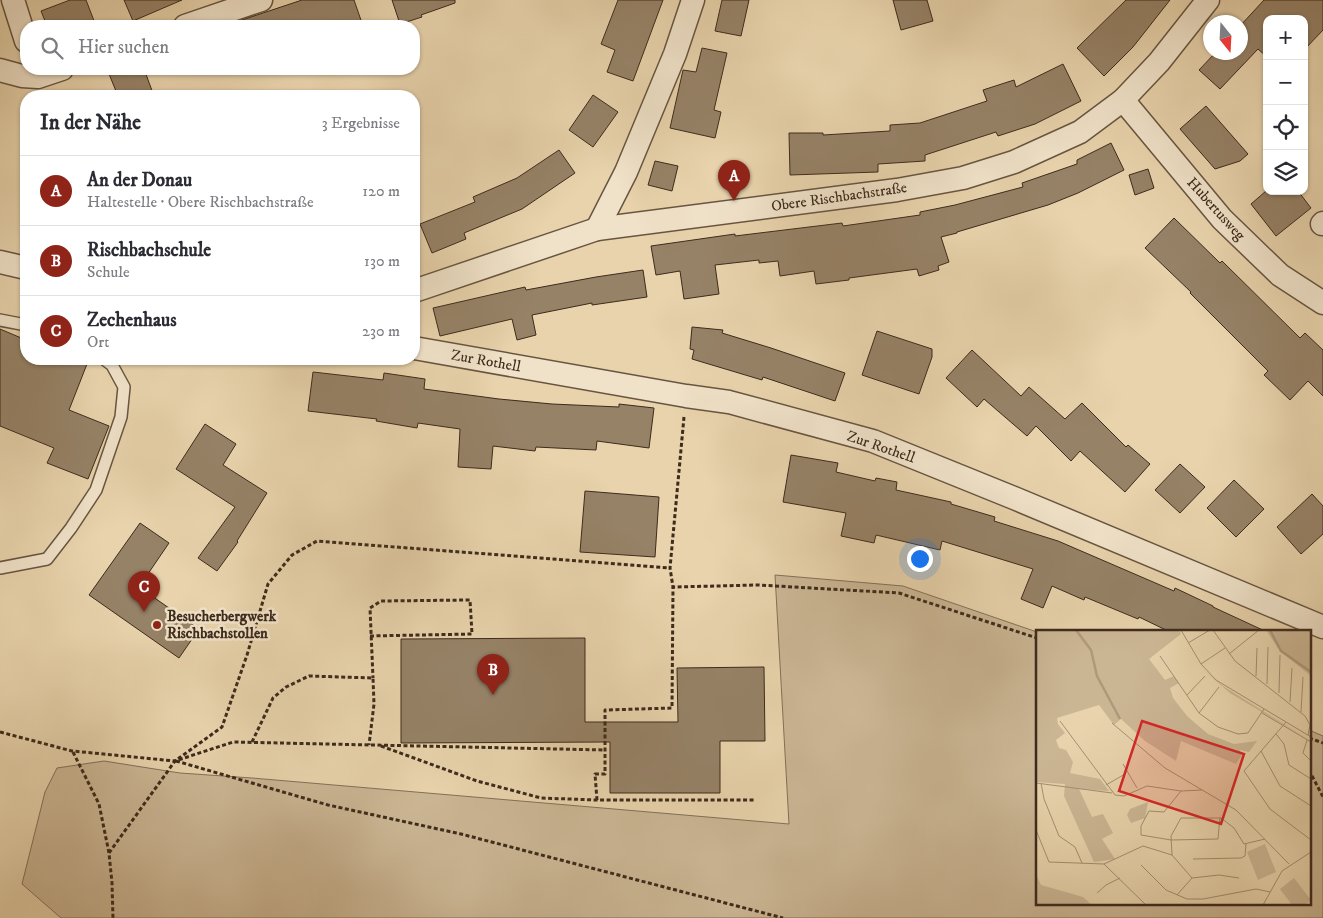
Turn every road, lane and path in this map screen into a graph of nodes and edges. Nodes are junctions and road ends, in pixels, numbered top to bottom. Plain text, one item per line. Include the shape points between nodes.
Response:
1 (13, 0) edge
2 (261, 0) edge
3 (693, 0) edge
4 (1208, 0) edge
5 (203, 20) edge
6 (20, 22) edge
7 (0, 70) edge
8 (27, 75) edge
9 (1123, 100) junction
10 (597, 229) junction
11 (0, 262) edge
12 (20, 267) edge
13 (420, 289) edge
14 (1323, 303) edge
15 (0, 320) edge
16 (20, 325) edge
17 (420, 349) edge
18 (112, 365) edge
19 (686, 396) junction
20 (0, 568) edge
21 (670, 568) junction
22 (673, 587) junction
23 (1323, 627) edge
24 (370, 636) junction
25 (1036, 638) edge
26 (373, 678) junction
27 (0, 732) edge
28 (1310, 738) edge
29 (252, 742) junction
30 (1323, 743) edge
31 (369, 745) junction
32 (378, 745) junction
33 (605, 750) junction
34 (72, 751) junction
35 (175, 761) junction
36 (1310, 772) edge
37 (1323, 797) edge
38 (597, 800) junction
39 (754, 800) dead end
40 (109, 853) junction
41 (113, 918) edge
42 (781, 918) edge

1 - 6 street
2 - 5 street
3 - 10 street via 675,54 626,172
4 - 9 street, Obere Rischbachstraße via 1159,62
7 - 8 street
9 - 10 street, Obere Rischbachstraße via 1080,132 1014,162 963,178 897,190
9 - 14 street, Hubertusweg via 1222,219 1280,275
10 - 13 street, Obere Rischbachstraße
11 - 12 street
15 - 16 lane
17 - 19 street, Zur Rothell
18 - 20 lane via 124,387 121,417 96,490 47,559
19 - 21 path
19 - 23 street, Zur Rothell via 730,402 873,441
21 - 22 path
21 - 35 path via 317,541 292,555 268,584 222,727
22 - 25 path via 758,585 899,593
22 - 33 path via 672,708 605,710
24 - 24 path via 370,608 381,600 470,600 472,634
24 - 26 path
26 - 29 path via 309,676 286,687 272,698
26 - 31 path via 374,704
27 - 34 path
28 - 30 path
29 - 31 path
29 - 35 path via 233,742
31 - 32 path
32 - 33 path
32 - 38 path via 477,781 541,798
33 - 38 path via 605,774 595,774
34 - 35 path
34 - 40 path via 99,804
35 - 40 path
35 - 42 path via 328,805 461,834
36 - 37 path
38 - 39 path
40 - 41 path

